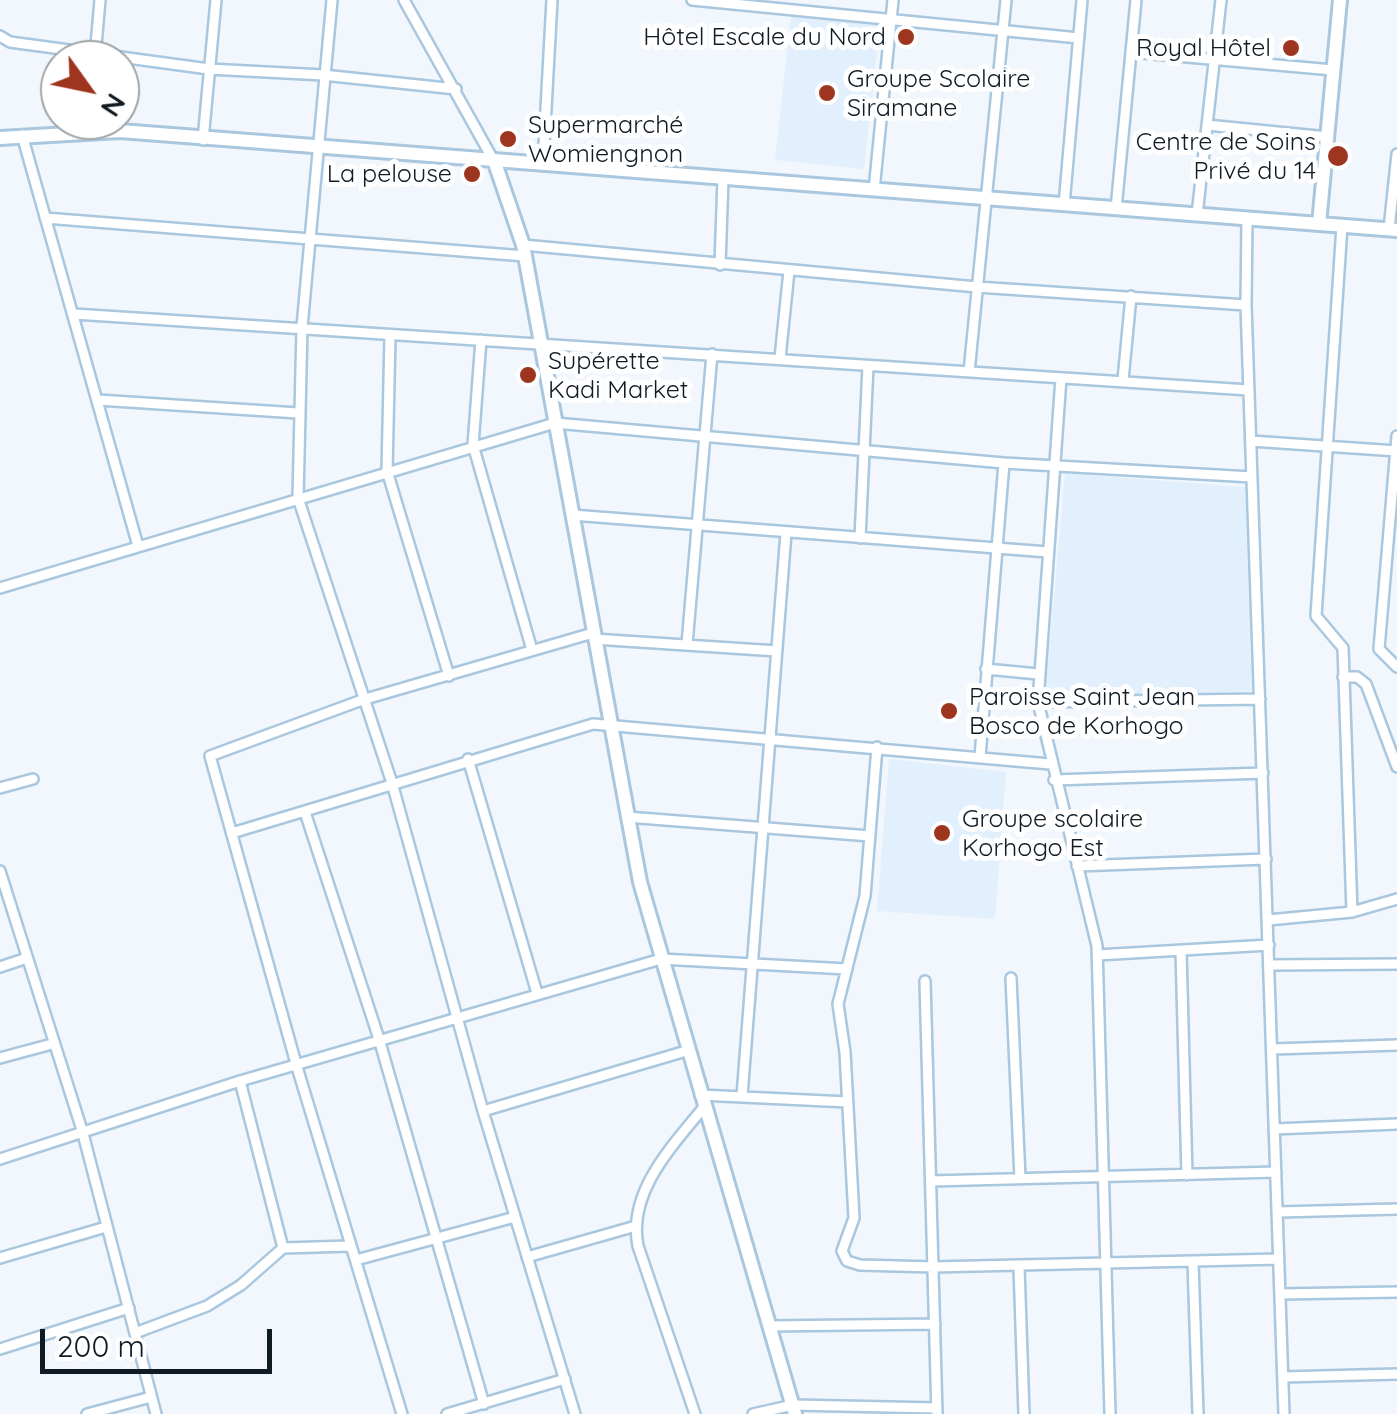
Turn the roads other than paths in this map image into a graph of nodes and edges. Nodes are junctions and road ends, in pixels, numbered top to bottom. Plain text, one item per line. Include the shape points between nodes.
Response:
1 (100, 0) edge
2 (216, 0) edge
3 (332, 0) edge
4 (404, 0) edge
5 (552, 0) edge
6 (692, 0) edge
7 (893, 0) edge
8 (1006, 0) edge
9 (1082, 0) edge
10 (1136, 0) edge
11 (1222, 0) edge
12 (1340, 0) edge
13 (782, 4) edge
14 (891, 19) junction
15 (1003, 31) junction
16 (0, 36) edge
17 (1079, 38) junction
18 (96, 40) edge
19 (40, 47) edge
20 (1131, 52) junction
21 (1215, 60) junction
22 (140, 62) edge
23 (210, 69) junction
24 (1333, 70) junction
25 (323, 75) junction
26 (456, 89) junction
27 (1207, 126) junction
28 (40, 132) edge
29 (140, 132) edge
30 (22, 135) junction
31 (1328, 137) junction
32 (0, 138) edge
33 (203, 140) junction
34 (318, 149) junction
35 (1397, 154) edge
36 (543, 162) junction
37 (495, 163) junction
38 (722, 178) junction
39 (874, 190) junction
40 (985, 199) junction
41 (1064, 205) junction
42 (1116, 209) junction
43 (1198, 215) junction
44 (46, 218) junction
45 (1247, 219) junction
46 (1320, 224) junction
47 (1342, 226) junction
48 (1393, 229) edge
49 (312, 240) junction
50 (524, 250) junction
51 (720, 265) junction
52 (788, 271) junction
53 (977, 287) junction
54 (1131, 296) junction
55 (1246, 306) junction
56 (74, 314) junction
57 (302, 327) junction
58 (390, 336) junction
59 (480, 340) junction
60 (541, 342) junction
61 (712, 354) junction
62 (780, 358) junction
63 (868, 366) junction
64 (970, 372) junction
65 (1061, 378) junction
66 (1124, 380) junction
67 (1249, 390) junction
68 (98, 400) junction
69 (298, 413) junction
70 (555, 423) junction
71 (706, 436) junction
72 (1397, 436) edge
73 (1251, 441) junction
74 (473, 446) junction
75 (1326, 446) junction
76 (864, 451) junction
77 (1396, 451) edge
78 (1004, 463) junction
79 (1055, 466) junction
80 (387, 472) junction
81 (1252, 477) junction
82 (298, 498) junction
83 (572, 514) junction
84 (697, 524) junction
85 (786, 533) junction
86 (860, 538) junction
87 (138, 546) junction
88 (995, 549) junction
89 (1048, 552) junction
90 (0, 588) edge
91 (594, 636) junction
92 (688, 644) junction
93 (532, 650) junction
94 (778, 651) junction
95 (1397, 666) edge
96 (986, 669) junction
97 (1038, 674) junction
98 (449, 676) junction
99 (1343, 676) junction
100 (1260, 699) junction
101 (362, 700) junction
102 (1038, 702) junction
103 (610, 725) junction
104 (771, 739) junction
105 (877, 747) junction
106 (980, 757) junction
107 (468, 760) junction
108 (1050, 764) junction
109 (1397, 767) edge
110 (1263, 773) junction
111 (34, 779) dead end
112 (1054, 780) junction
113 (392, 784) junction
114 (0, 788) edge
115 (305, 812) junction
116 (627, 817) junction
117 (764, 826) junction
118 (232, 833) junction
119 (870, 836) junction
120 (1266, 859) junction
121 (1077, 866) junction
122 (0, 872) edge
123 (1397, 899) edge
124 (1352, 912) junction
125 (1268, 920) junction
126 (1269, 945) junction
127 (1182, 951) junction
128 (1098, 955) junction
129 (24, 958) junction
130 (662, 960) junction
131 (753, 964) junction
132 (1397, 964) edge
133 (1270, 965) junction
134 (0, 966) edge
135 (847, 969) junction
136 (1011, 978) dead end
137 (925, 981) dead end
138 (537, 993) junction
139 (456, 1017) junction
140 (378, 1039) junction
141 (52, 1044) junction
142 (1397, 1045) edge
143 (1272, 1048) junction
144 (686, 1051) junction
145 (0, 1058) edge
146 (297, 1067) junction
147 (240, 1081) junction
148 (742, 1096) junction
149 (702, 1101) junction
150 (848, 1102) junction
151 (483, 1111) junction
152 (1397, 1124) edge
153 (1274, 1129) junction
154 (82, 1130) junction
155 (0, 1158) edge
156 (1276, 1172) junction
157 (1187, 1175) junction
158 (1105, 1177) junction
159 (1020, 1178) junction
160 (931, 1181) junction
161 (1397, 1209) edge
162 (1278, 1212) junction
163 (515, 1217) junction
164 (636, 1226) junction
165 (106, 1227) junction
166 (436, 1240) junction
167 (350, 1246) junction
168 (283, 1248) junction
169 (527, 1256) junction
170 (0, 1258) edge
171 (1279, 1259) junction
172 (356, 1260) junction
173 (1193, 1262) junction
174 (1106, 1264) junction
175 (1019, 1267) junction
176 (933, 1268) junction
177 (1397, 1292) edge
178 (1280, 1294) junction
179 (129, 1308) junction
180 (935, 1324) junction
181 (769, 1326) junction
182 (135, 1333) junction
183 (0, 1349) edge
184 (1397, 1374) edge
185 (1283, 1377) junction
186 (564, 1379) junction
187 (151, 1396) junction
188 (484, 1404) junction
189 (794, 1410) edge
190 (937, 1411) edge
191 (87, 1414) edge
192 (156, 1414) edge
193 (402, 1414) edge
194 (447, 1414) edge
195 (575, 1414) edge
196 (695, 1414) edge
197 (754, 1414) edge
198 (1024, 1414) edge
199 (1110, 1414) edge
200 (1198, 1414) edge
201 (1284, 1414) edge

1 - 18 street
2 - 23 street
3 - 25 street
4 - 26 street
5 - 36 street
6 - 13 street
7 - 14 street
8 - 15 street
9 - 17 street
10 - 20 street
11 - 21 street
12 - 24 street
13 - 14 street
14 - 15 street
14 - 39 street
15 - 17 street
15 - 40 street
16 - 19 street
17 - 41 street
20 - 21 street
20 - 42 street
21 - 24 street
21 - 27 street
22 - 23 street
23 - 25 street
23 - 33 street
24 - 31 street
25 - 26 street
25 - 34 street
26 - 37 street
27 - 31 street
27 - 43 street
28 - 30 street
29 - 33 street
30 - 32 street
30 - 44 street
31 - 46 street
33 - 34 street
34 - 37 street
34 - 49 street
35 - 48 street
36 - 37 street
36 - 38 street
37 - 50 street
38 - 39 street
38 - 51 street
39 - 40 street
40 - 41 street
40 - 53 street
41 - 42 street
42 - 43 street
43 - 45 street
44 - 49 street
44 - 56 street
45 - 46 street
45 - 55 street
46 - 47 street
47 - 48 street
47 - 75 street
49 - 50 street
49 - 57 street
50 - 51 street
50 - 60 street
51 - 52 street
52 - 53 street
52 - 62 street
53 - 54 street
53 - 64 street
54 - 55 street
54 - 66 street
55 - 67 street
56 - 57 street
56 - 68 street
57 - 58 street
57 - 69 street
58 - 59 street
58 - 80 street
59 - 60 street
59 - 74 street
60 - 61 street
60 - 70 street
61 - 62 street
61 - 71 street
62 - 63 street
63 - 64 street
63 - 76 street
64 - 65 street
65 - 66 street
65 - 79 street
66 - 67 street
67 - 73 street
68 - 69 street
68 - 87 street
69 - 82 street
70 - 71 street
70 - 74 street
70 - 83 street
71 - 76 street
71 - 84 street
72 - 77 street
73 - 75 street
73 - 81 street
74 - 80 street
74 - 93 street
75 - 77 street
75 - 99 street via 1316,616 1339,638
76 - 78 street
76 - 86 street
77 - 95 street via 1379,648
78 - 79 street
78 - 88 street
79 - 81 street
79 - 89 street
80 - 82 street
80 - 98 street
81 - 100 street
82 - 87 street
82 - 101 street
83 - 84 street
83 - 91 street
84 - 85 street
84 - 92 street
85 - 86 street
85 - 94 street
86 - 88 street
87 - 90 street
88 - 89 street
88 - 96 street
89 - 97 street
91 - 92 street
91 - 93 street
91 - 103 street
92 - 94 street
93 - 98 street
94 - 104 street
96 - 97 street
96 - 106 street
97 - 102 street
98 - 101 street
99 - 109 street via 1366,684
99 - 124 street
100 - 102 street
100 - 110 street
101 - 113 street
101 - 118 street via 213,752
102 - 108 street
103 - 104 street
103 - 107 street via 566,729
103 - 116 street
104 - 105 street
104 - 117 street
105 - 106 street
105 - 119 street
106 - 108 street
107 - 113 street
107 - 138 street
108 - 112 street
110 - 112 street
110 - 120 street
111 - 114 street
112 - 121 street
113 - 115 street
113 - 139 street
115 - 118 street
115 - 140 street
116 - 117 street
116 - 130 street
117 - 119 street
117 - 131 street
118 - 146 street
119 - 135 street
120 - 121 street
120 - 125 street
121 - 128 street
122 - 129 street
123 - 124 street
124 - 125 street
125 - 126 street
126 - 127 street
126 - 133 street
127 - 128 street
127 - 157 street
128 - 158 street
129 - 134 street
129 - 141 street
130 - 131 street
130 - 138 street
130 - 144 street
131 - 135 street
131 - 148 street
132 - 133 street
133 - 143 street
135 - 150 street via 838,1004
136 - 159 street
137 - 160 street
138 - 139 street
139 - 140 street
139 - 151 street
140 - 146 street
140 - 166 street
141 - 145 street
141 - 154 street
142 - 143 street
143 - 153 street
144 - 149 street
144 - 151 street
146 - 147 street
146 - 167 street
147 - 154 street
147 - 168 street
148 - 149 street
148 - 150 street
149 - 164 street via 659,1165
149 - 181 street
150 - 176 street via 854,1218 844,1256 860,1265
151 - 163 street
152 - 153 street
153 - 156 street
154 - 155 street
154 - 165 street
156 - 157 street
156 - 162 street
157 - 158 street
158 - 159 street
158 - 174 street
159 - 160 street
160 - 176 street
161 - 162 street
162 - 171 street
163 - 166 street
163 - 169 street
164 - 169 street
164 - 196 street
165 - 170 street
165 - 179 street
166 - 172 street
166 - 188 street
167 - 168 street
167 - 172 street
168 - 182 street via 207,1306
169 - 186 street
171 - 173 street
171 - 178 street
172 - 193 street
173 - 174 street
173 - 200 street
174 - 175 street
174 - 199 street
175 - 176 street
175 - 198 street
176 - 180 street
177 - 178 street
178 - 185 street
179 - 182 street
179 - 183 street
180 - 181 street
180 - 190 street
181 - 189 street
182 - 187 street
184 - 185 street
185 - 201 street
186 - 188 street
186 - 195 street
187 - 191 street
187 - 192 street
188 - 194 street
189 - 190 street
189 - 197 street

